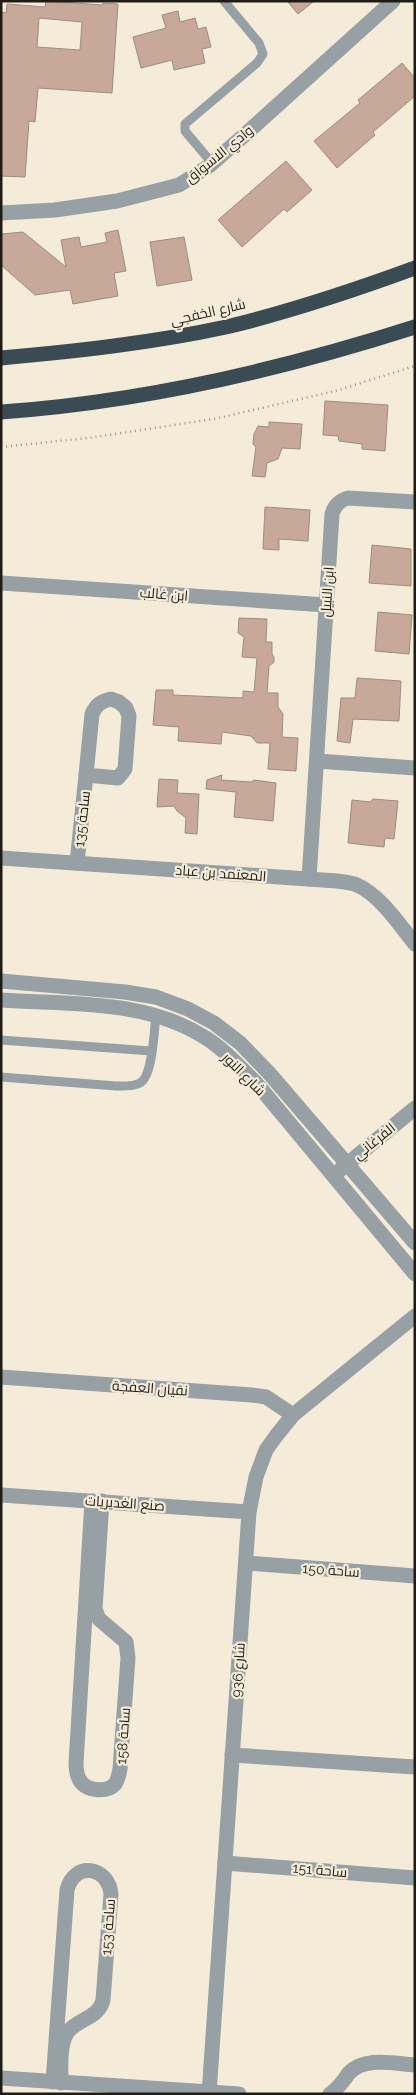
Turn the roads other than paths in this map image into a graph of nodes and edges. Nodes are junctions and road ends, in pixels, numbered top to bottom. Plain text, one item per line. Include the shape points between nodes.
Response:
1 (224, 1) edge
2 (393, 1) edge
3 (212, 163) junction
4 (1, 213) edge
5 (415, 268) edge
6 (415, 327) edge
7 (1, 358) edge
8 (1, 412) edge
9 (415, 502) edge
10 (1, 583) edge
11 (326, 604) junction
12 (317, 761) junction
13 (415, 768) edge
14 (86, 775) junction
15 (1, 858) edge
16 (77, 863) junction
17 (309, 879) junction
18 (415, 944) edge
19 (1, 981) edge
20 (1, 1000) edge
21 (156, 1014) junction
22 (1, 1040) edge
23 (151, 1050) junction
24 (1, 1077) edge
25 (415, 1108) edge
26 (346, 1163) junction
27 (333, 1176) junction
28 (415, 1243) edge
29 (415, 1274) edge
30 (415, 1316) edge
31 (1, 1377) edge
32 (293, 1415) junction
33 (1, 1495) edge
34 (97, 1501) junction
35 (249, 1512) junction
36 (246, 1563) junction
37 (415, 1576) edge
38 (108, 1628) junction
39 (83, 1644) junction
40 (232, 1755) junction
41 (415, 1768) edge
42 (225, 1863) junction
43 (415, 1878) edge
44 (58, 2004) junction
45 (79, 2022) junction
46 (415, 2065) edge
47 (1, 2078) edge
48 (57, 2083) junction
49 (346, 2088) edge
50 (209, 2093) edge
51 (239, 2094) edge
52 (330, 2094) edge

1 - 3 lane via 259,43 263,54 257,63 185,124 185,131
2 - 3 street, وادي الاسواق
3 - 4 street, وادي الاسواق via 179,186 117,201 55,210
5 - 7 highway, شارع الخفجي via 228,326 146,342
6 - 8 highway via 332,352 153,394
9 - 11 street, ابن النبيل via 348,498 335,506
10 - 11 street, ابن غالب
11 - 12 street, ابن النبيل
12 - 13 street
12 - 17 street, ابن النبيل
14 - 14 street, ساحة 135 via 92,714 102,701 111,699 119,702 129,716 126,769 118,778
14 - 16 street, ساحة 135
15 - 16 street, المعتمد بن عباد
16 - 17 street, المعتمد بن عباد
17 - 18 street, المعتمد بن عباد via 355,884 368,891
19 - 26 street, شارع النور via 126,992 156,997 188,1009 214,1023 240,1043
20 - 21 street, شارع النور via 122,1007
21 - 23 lane
21 - 27 street, شارع النور via 206,1038 228,1055 257,1084
22 - 23 lane
23 - 24 lane via 147,1077 131,1086
25 - 26 street, الفرغاني
26 - 27 street, الفرغاني
26 - 28 street, شارع النور
27 - 29 street, شارع النور
30 - 32 street, شارع 936
31 - 32 street, نقيان العفجة via 252,1395 266,1397
32 - 35 street, شارع 936 via 266,1450 256,1477
33 - 34 street, صنع الغديريات
34 - 35 street, صنع الغديريات
34 - 38 street, ساحة 158 via 95,1608 99,1619
34 - 39 street, ساحة 158
35 - 36 street, شارع 936
36 - 37 street, ساحة 150
36 - 40 street, شارع 936
38 - 39 street
38 - 39 street, ساحة 158 via 126,1642 128,1658 120,1769 114,1784 108,1789 88,1788 77,1774
40 - 41 street
40 - 42 street, شارع 936
42 - 43 street, ساحة 151
42 - 50 street, شارع 936
44 - 45 street
44 - 45 street, ساحة 153 via 69,1882 85,1870 95,1871 108,1881 111,1894 103,2000 98,2010
44 - 48 street, ساحة 153
45 - 48 street, ساحة 153 via 64,2039
46 - 49 street via 369,2063 358,2066 350,2073
47 - 48 street
48 - 50 street
49 - 52 street
50 - 51 street

